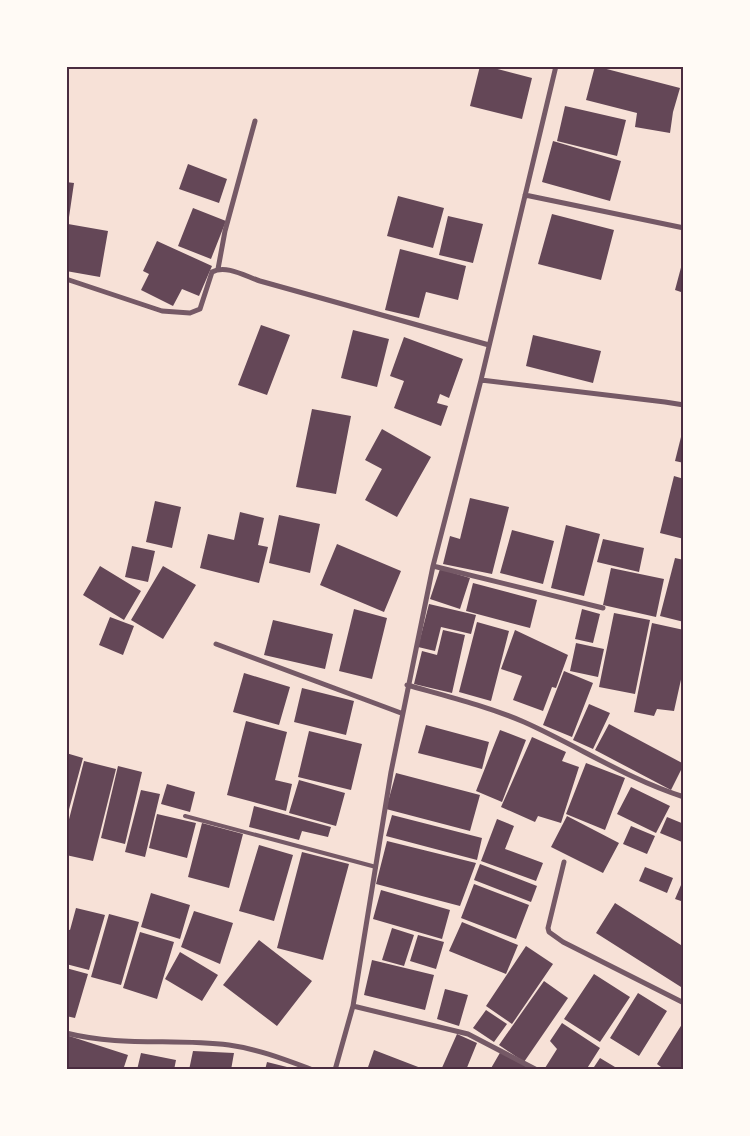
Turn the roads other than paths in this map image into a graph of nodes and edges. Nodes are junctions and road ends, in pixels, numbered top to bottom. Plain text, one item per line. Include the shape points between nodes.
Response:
1 (556, 66) edge
2 (255, 121) dead end
3 (525, 195) junction
4 (684, 228) edge
5 (218, 269) junction
6 (66, 278) edge
7 (489, 345) junction
8 (481, 380) junction
9 (684, 406) edge
10 (433, 566) junction
11 (603, 608) dead end
12 (216, 644) dead end
13 (407, 685) junction
14 (402, 713) junction
15 (684, 797) edge
16 (185, 816) dead end
17 (564, 862) dead end
18 (376, 867) junction
19 (684, 1003) edge
20 (353, 1006) junction
21 (66, 1033) edge
22 (313, 1070) edge
23 (335, 1070) edge
24 (537, 1070) edge

1 - 3 street
2 - 5 street
3 - 4 street
3 - 7 street
5 - 6 street via 212,272 200,309 190,313 162,311
5 - 7 street
7 - 8 street
8 - 9 street
8 - 10 street
10 - 11 street
10 - 13 street
12 - 14 street
13 - 14 street
13 - 15 street via 522,721 615,768
14 - 18 street
16 - 18 lane
17 - 19 street via 549,932
18 - 20 street
20 - 23 street
20 - 24 street via 468,1034
21 - 22 street via 125,1042 208,1043 244,1048

